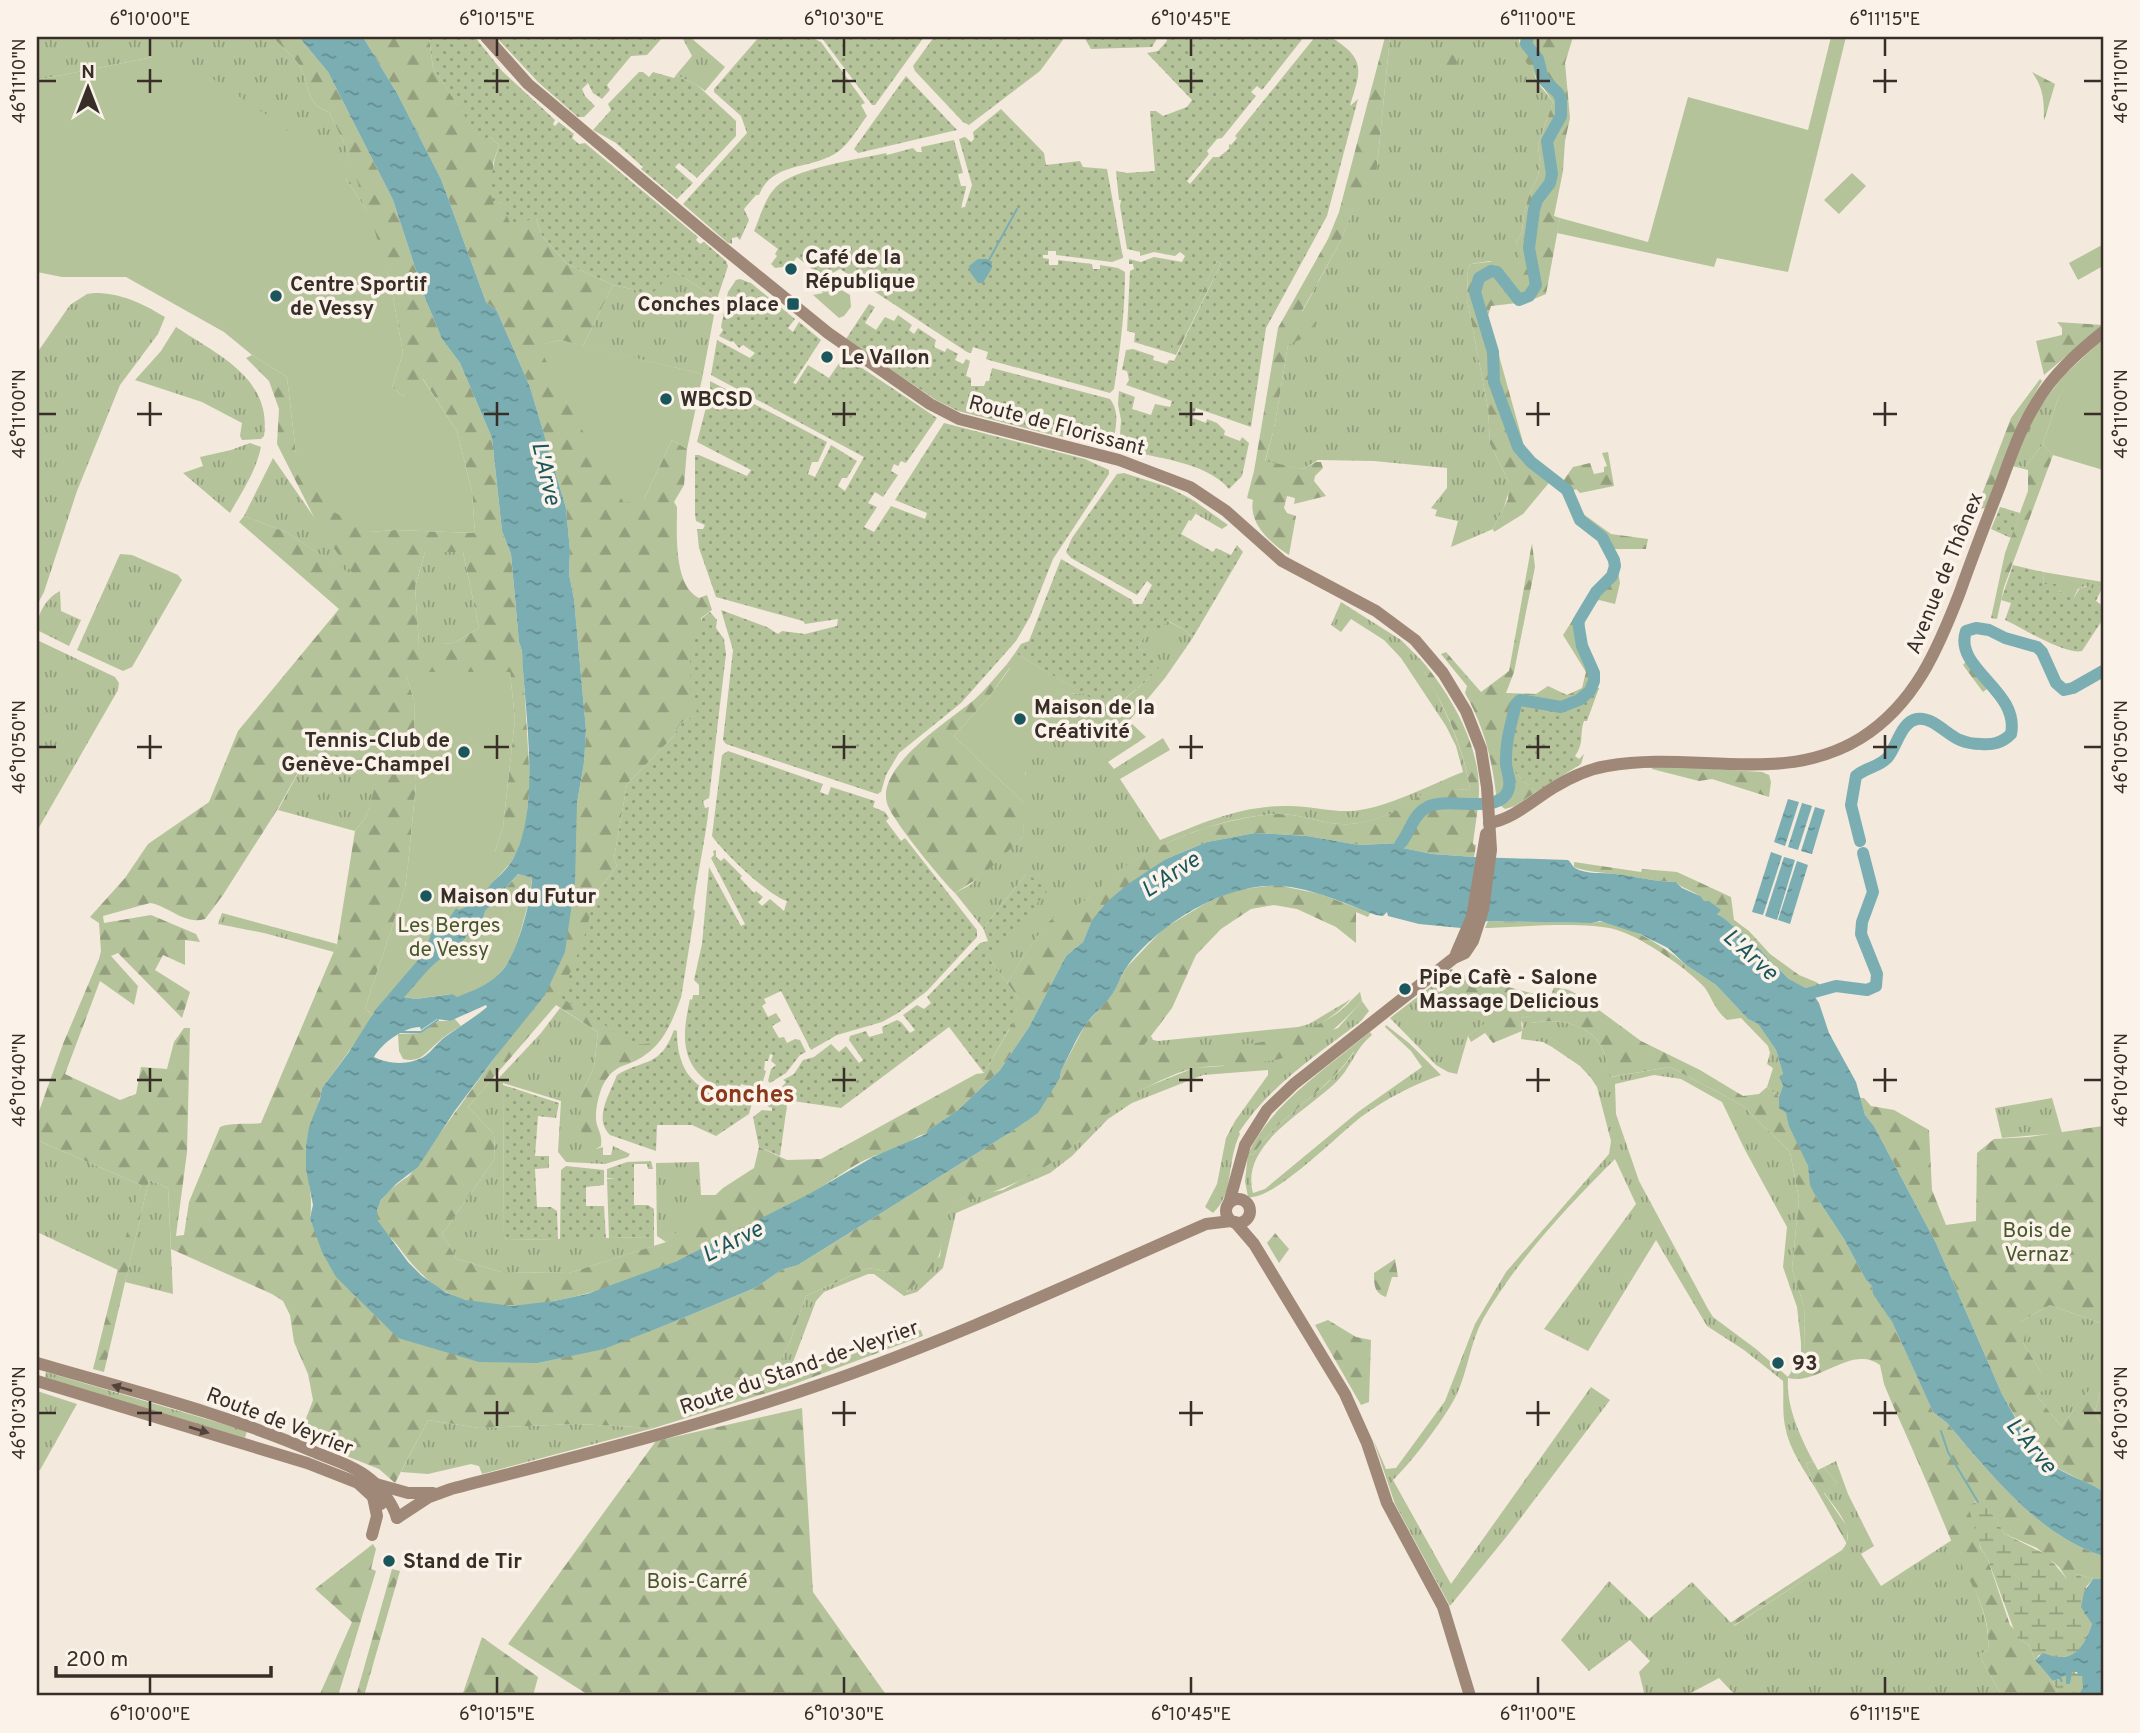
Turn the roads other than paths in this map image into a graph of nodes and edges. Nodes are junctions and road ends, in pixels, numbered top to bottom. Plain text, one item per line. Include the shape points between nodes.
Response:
1 (486, 37) edge
2 (2103, 332) edge
3 (1489, 820) junction
4 (1237, 1179) junction
5 (1229, 1204) junction
6 (1247, 1207) junction
7 (1233, 1221) junction
8 (1206, 1224) junction
9 (1254, 1244) junction
10 (37, 1363) edge
11 (37, 1381) edge
12 (253, 1428) junction
13 (249, 1445) junction
14 (373, 1488) junction
15 (440, 1493) junction
16 (397, 1518) joint
17 (372, 1535) dead end
18 (1470, 1696) edge

1 - 3 main road, Route de Florissant via 528,84 705,233 828,333 930,404 959,419 1113,458 1178,482 1216,503 1282,561 1392,621 1429,654 1471,723 1484,763
2 - 3 main road, Avenue de Thônex via 2070,359 2034,405 1940,642 1918,684 1885,721 1844,747 1799,762 1647,762 1596,768 1500,821
3 - 4 main road, Route de Florissant via 1481,894 1456,956 1274,1102 1248,1137
4 - 5 main road
4 - 6 main road
5 - 6 main road via 1237,1200
5 - 7 main road via 1227,1214
5 - 8 main road, Route du Stand-de-Veyrier
6 - 7 main road via 1244,1221
6 - 9 main road
7 - 8 main road, Route du Stand-de-Veyrier
7 - 9 main road
8 - 15 main road, Route du Stand-de-Veyrier via 819,1385 654,1437
9 - 18 main road via 1345,1394 1387,1503 1443,1607
12 -> 10 main road, Route de Veyrier
11 -> 13 main road, Route de Veyrier
12 - 13 main road
12 - 14 main road, Route de Veyrier via 363,1474
13 - 14 main road, Route de Veyrier
14 - 15 main road
14 - 16 main road, Route de Veyrier via 393,1506
14 - 17 main road via 377,1512
15 - 16 main road, Route du Stand-de-Veyrier

